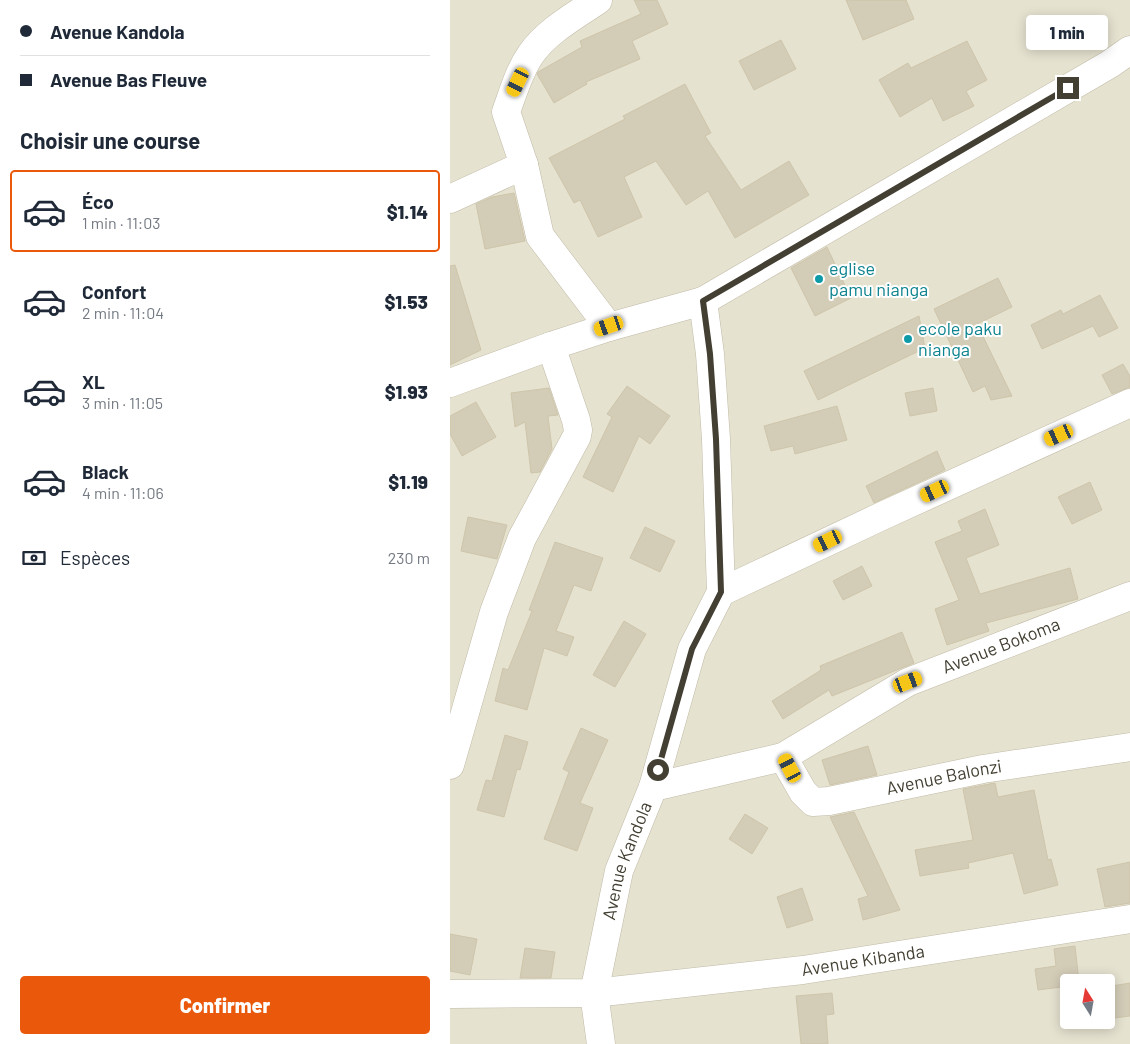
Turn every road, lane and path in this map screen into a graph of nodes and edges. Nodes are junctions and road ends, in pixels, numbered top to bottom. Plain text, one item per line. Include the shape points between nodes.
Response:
1 (598, 0) edge
2 (1130, 50) edge
3 (524, 165) junction
4 (450, 199) edge
5 (703, 301) junction
6 (609, 326) junction
7 (551, 346) junction
8 (450, 383) edge
9 (1130, 403) edge
10 (721, 592) junction
11 (1130, 596) edge
12 (1130, 747) edge
13 (783, 757) junction
14 (450, 765) edge
15 (653, 787) junction
16 (1130, 918) edge
17 (594, 993) junction
18 (450, 994) edge
19 (601, 1044) edge

1 - 3 street via 546,37 524,67 506,112
2 - 5 street
3 - 4 street
3 - 6 street via 540,236
5 - 6 street
5 - 10 street, Avenue Kandola via 716,439
6 - 7 street
7 - 8 street
7 - 14 street via 578,430 522,538 494,612
9 - 10 street
10 - 15 street, Avenue Kandola via 692,649
11 - 13 street, Avenue Bokoma via 908,682
12 - 13 street, Avenue Balonzi via 983,769 813,802 802,792
13 - 15 street, Avenue Bokoma
15 - 17 street, Avenue Kandola via 619,871
16 - 17 street, Avenue Kibanda via 803,970
17 - 18 street, Avenue Kibanda
17 - 19 street, Avenue Kandola

